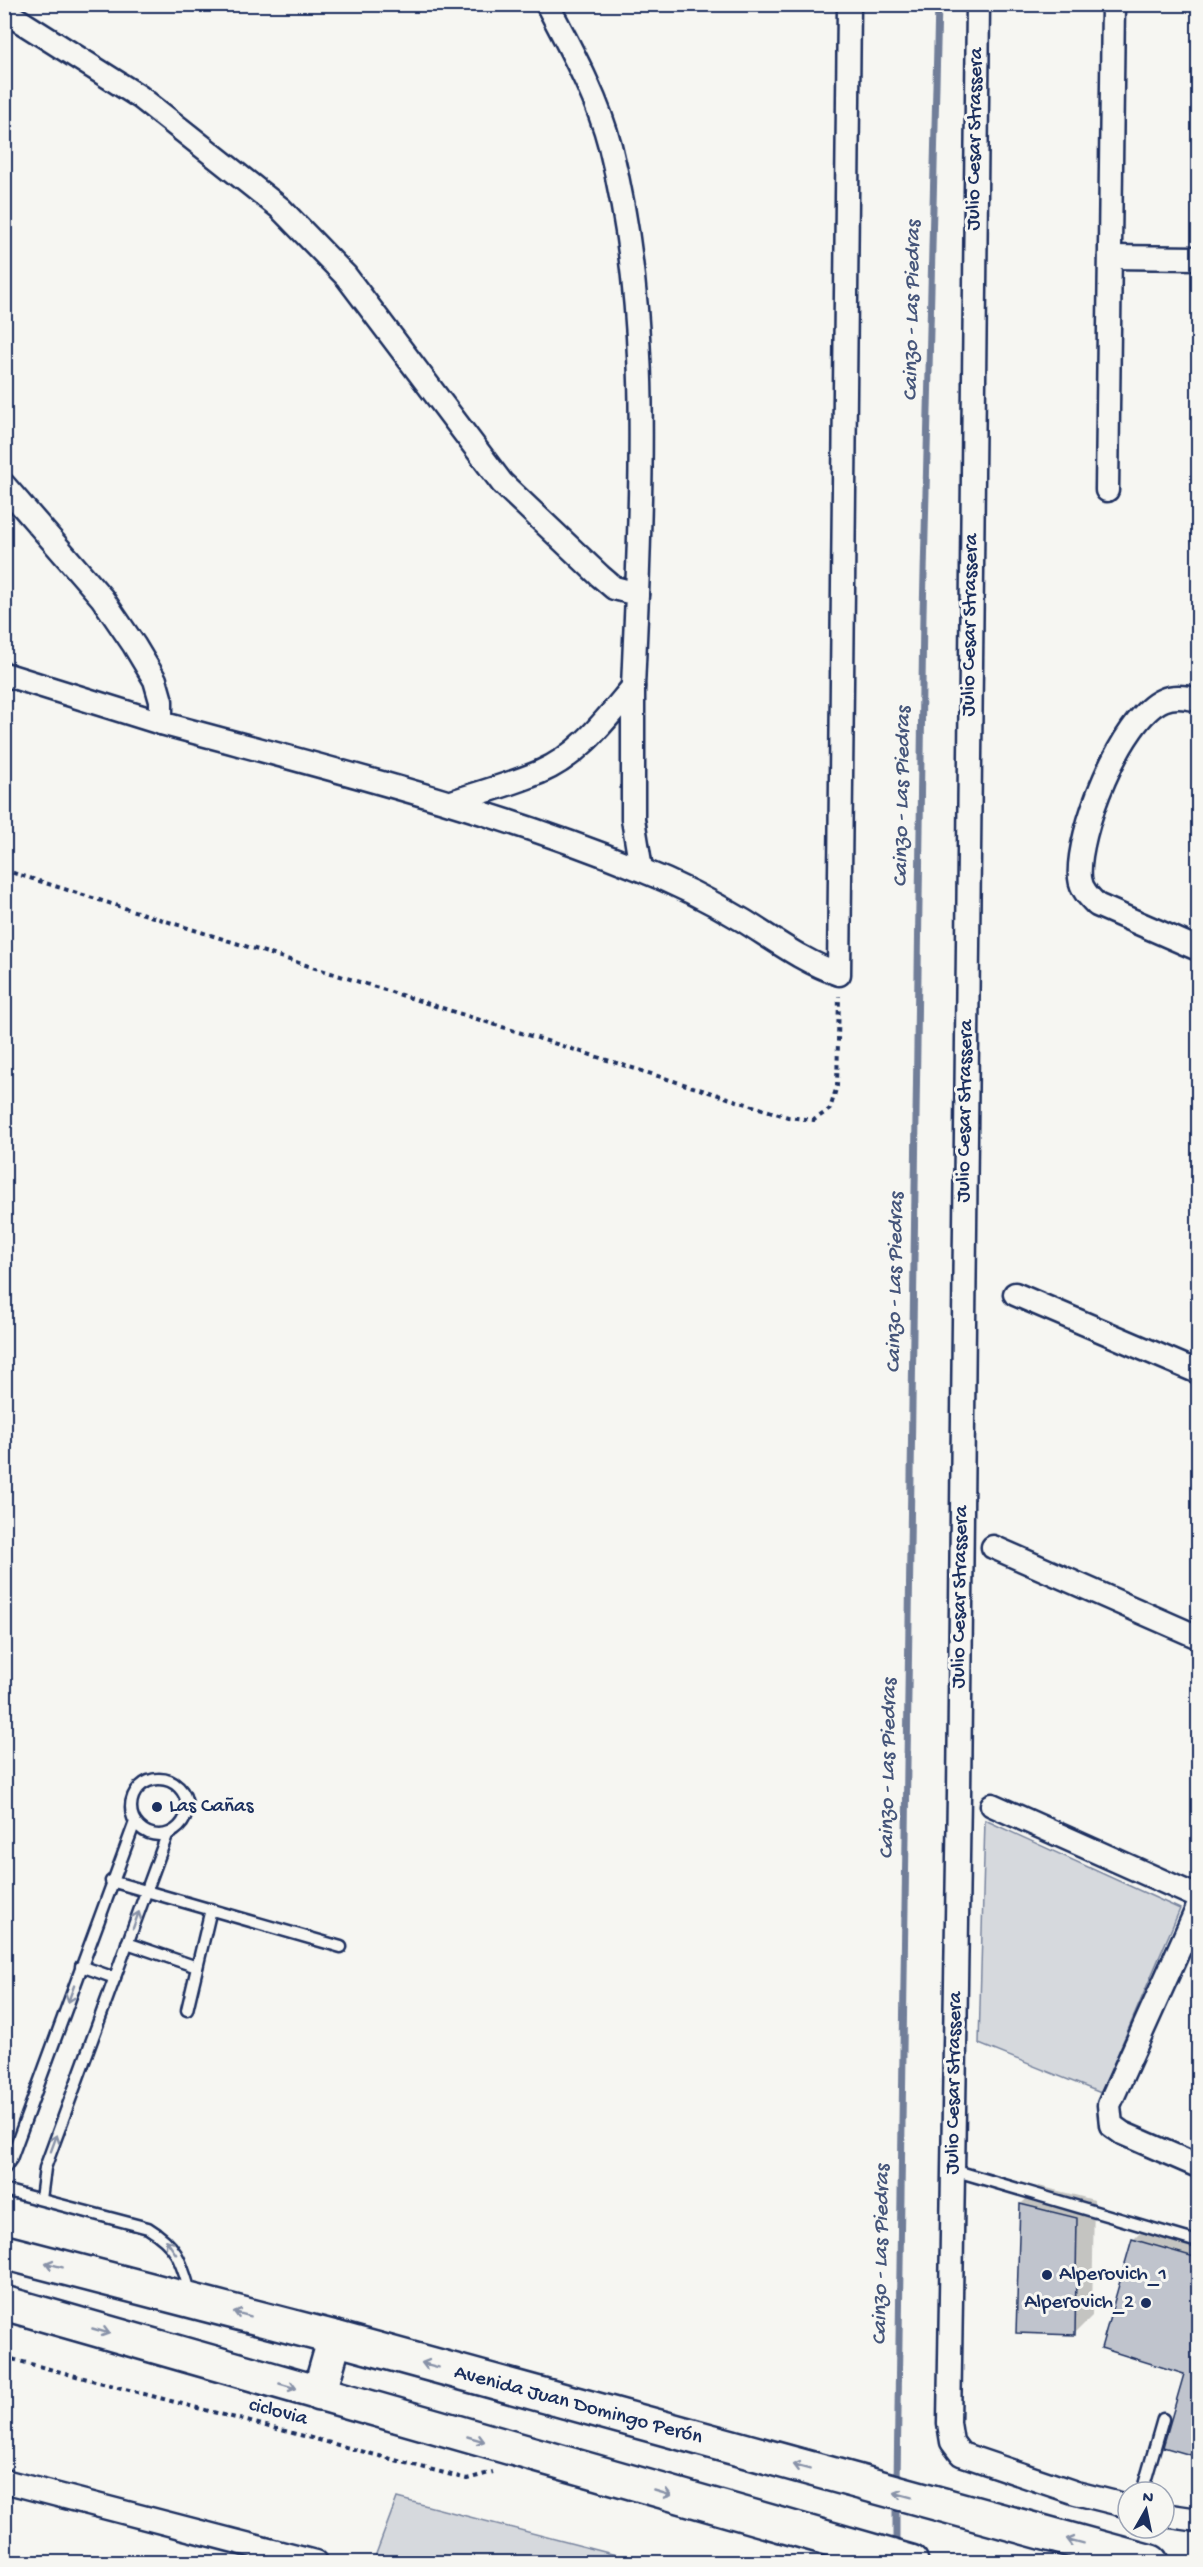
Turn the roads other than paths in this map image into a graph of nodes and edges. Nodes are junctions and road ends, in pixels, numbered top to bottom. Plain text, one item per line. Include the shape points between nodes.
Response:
1 (547, 4) edge
2 (849, 4) edge
3 (978, 4) edge
4 (1113, 4) edge
5 (4, 11) edge
6 (1110, 258) junction
7 (1198, 258) edge
8 (4, 485) edge
9 (1107, 490) dead end
10 (637, 594) junction
11 (4, 674) edge
12 (633, 687) junction
13 (1198, 700) edge
14 (161, 723) junction
15 (452, 802) junction
16 (641, 869) junction
17 (1198, 949) edge
18 (1015, 1294) dead end
19 (1198, 1372) edge
20 (993, 1547) dead end
21 (1198, 1637) edge
22 (992, 1805) dead end
23 (135, 1822) junction
24 (167, 1835) junction
25 (111, 1881) junction
26 (147, 1890) junction
27 (1198, 1897) edge
28 (1198, 1907) edge
29 (211, 1909) junction
30 (127, 1942) junction
31 (341, 1947) dead end
32 (81, 1966) junction
33 (197, 1967) junction
34 (115, 1978) junction
35 (187, 2010) dead end
36 (1198, 2166) edge
37 (4, 2169) edge
38 (953, 2170) junction
39 (4, 2190) edge
40 (41, 2199) junction
41 (1198, 2242) edge
42 (4, 2252) edge
43 (192, 2301) junction
44 (4, 2303) edge
45 (336, 2338) junction
46 (319, 2394) junction
47 (1163, 2419) dead end
48 (1145, 2480) edge
49 (4, 2481) edge
50 (1116, 2503) edge
51 (1176, 2517) edge
52 (1198, 2520) edge
53 (315, 2562) edge
54 (911, 2562) edge
55 (1151, 2562) edge

1 - 10 street via 578,63 609,144 628,234 639,323 642,480
2 - 16 street via 839,974 811,964 709,901
3 - 38 street, Julio Cesar Strassera
4 - 6 street
5 - 10 street via 140,97 280,208 346,276 502,483 614,588
6 - 7 street
6 - 9 street
8 - 14 street via 102,598 134,645 155,680 161,701
10 - 12 street
11 - 14 street
12 - 15 street via 596,732 574,751 542,771
12 - 16 street via 634,830
13 - 17 street via 1183,696 1163,700 1146,711 1135,725 1095,802 1080,878 1085,893 1097,905
14 - 15 street
15 - 16 street
18 - 19 street
20 - 21 street
22 - 27 street
23 - 24 lane via 148,1834
23 - 24 lane via 131,1804 139,1788 155,1779 174,1783 186,1797 186,1816
23 - 25 lane
24 - 26 lane
25 - 26 lane
25 - 32 lane
26 - 29 lane
30 -> 26 lane
28 - 36 street via 1109,2105 1111,2125 1122,2133
29 - 31 lane
29 - 33 lane
30 - 33 lane
30 - 34 lane
32 - 34 lane
32 -> 37 lane
33 - 35 lane
40 -> 34 lane via 45,2168
38 - 41 lane
38 - 50 street, Julio Cesar Strassera via 949,2423 952,2442 961,2454 979,2463
39 - 40 lane
43 -> 40 lane via 181,2262 168,2240 148,2228
43 -> 42 main road, Avenida Juan Domingo Perón
45 -> 43 main road, Avenida Juan Domingo Perón
44 -> 46 main road
45 - 46 main road
55 -> 45 main road, Avenida Juan Domingo Perón
46 -> 54 main road
47 - 48 lane
49 - 53 street
51 - 52 street

